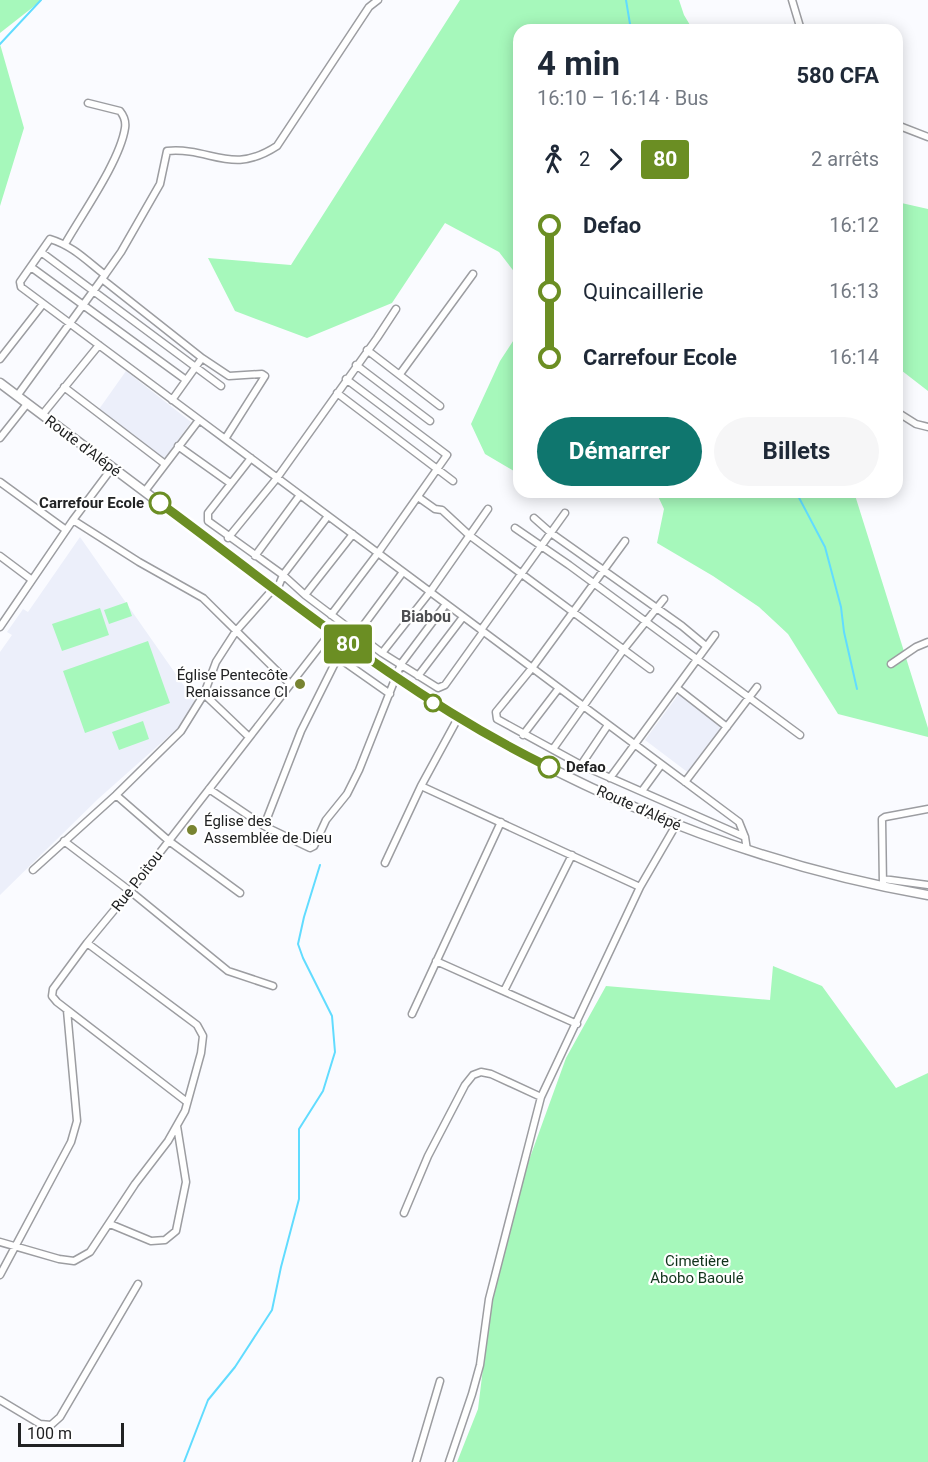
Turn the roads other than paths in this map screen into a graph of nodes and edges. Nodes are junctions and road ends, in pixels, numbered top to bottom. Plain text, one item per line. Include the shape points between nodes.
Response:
1 (378, 0) edge
2 (792, 0) edge
3 (799, 24) edge
4 (88, 103) dead end
5 (903, 127) edge
6 (928, 137) edge
7 (65, 244) junction
8 (41, 252) junction
9 (31, 267) junction
10 (473, 274) dead end
11 (104, 277) junction
12 (94, 291) junction
13 (43, 304) junction
14 (83, 305) junction
15 (396, 309) dead end
16 (70, 324) junction
17 (99, 345) junction
18 (368, 350) junction
19 (202, 358) junction
20 (0, 359) edge
21 (356, 365) junction
22 (195, 368) junction
23 (400, 374) junction
24 (346, 379) junction
25 (186, 380) junction
26 (0, 383) edge
27 (221, 386) dead end
28 (64, 387) junction
29 (337, 393) junction
30 (17, 396) junction
31 (172, 400) junction
32 (27, 404) junction
33 (440, 406) dead end
34 (42, 415) junction
35 (903, 416) edge
36 (199, 420) junction
37 (430, 421) dead end
38 (928, 427) edge
39 (0, 438) edge
40 (225, 439) junction
41 (178, 446) junction
42 (251, 458) junction
43 (165, 464) junction
44 (112, 468) junction
45 (438, 469) junction
46 (277, 478) junction
47 (453, 481) dead end
48 (0, 482) edge
49 (230, 483) junction
50 (145, 491) junction
51 (300, 495) junction
52 (418, 497) junction
53 (488, 509) dead end
54 (565, 513) dead end
55 (328, 516) junction
56 (534, 518) dead end
57 (73, 520) junction
58 (515, 528) dead end
59 (66, 531) junction
60 (551, 533) junction
61 (353, 534) junction
62 (469, 535) junction
63 (228, 538) junction
64 (625, 541) dead end
65 (541, 546) junction
66 (378, 553) junction
67 (0, 556) edge
68 (255, 556) junction
69 (604, 570) junction
70 (403, 572) junction
71 (521, 574) junction
72 (283, 575) junction
73 (32, 580) junction
74 (594, 584) junction
75 (275, 589) junction
76 (430, 592) junction
77 (306, 595) junction
78 (664, 599) dead end
79 (446, 604) junction
80 (657, 608) junction
81 (573, 611) junction
82 (331, 615) junction
83 (463, 616) junction
84 (646, 621) junction
85 (0, 627) edge
86 (236, 631) junction
87 (482, 631) junction
88 (331, 632) junction
89 (357, 634) junction
90 (715, 635) dead end
91 (928, 642) edge
92 (706, 646) junction
93 (624, 649) junction
94 (382, 653) junction
95 (696, 660) junction
96 (401, 664) junction
97 (891, 664) dead end
98 (532, 668) junction
99 (650, 669) dead end
100 (418, 676) junction
101 (396, 679) junction
102 (290, 684) junction
103 (757, 687) dead end
104 (558, 688) junction
105 (677, 688) junction
106 (204, 694) junction
107 (390, 694) junction
108 (748, 697) junction
109 (584, 706) junction
110 (458, 718) junction
111 (608, 725) junction
112 (727, 727) junction
113 (522, 735) junction
114 (800, 735) dead end
115 (248, 736) junction
116 (636, 745) junction
117 (553, 749) junction
118 (581, 765) junction
119 (661, 765) junction
120 (610, 778) junction
121 (685, 782) junction
122 (421, 786) junction
123 (209, 789) junction
124 (642, 791) junction
125 (116, 795) junction
126 (928, 809) edge
127 (501, 822) junction
128 (676, 825) junction
129 (264, 826) junction
130 (745, 837) junction
131 (169, 841) junction
132 (64, 842) junction
133 (747, 851) junction
134 (572, 855) junction
135 (385, 863) dead end
136 (33, 870) dead end
137 (883, 882) junction
138 (928, 885) edge
139 (640, 887) junction
140 (130, 891) junction
141 (240, 893) dead end
142 (928, 895) edge
143 (87, 943) junction
144 (436, 961) junction
145 (273, 986) dead end
146 (504, 991) junction
147 (67, 1010) junction
148 (412, 1014) dead end
149 (577, 1024) junction
150 (541, 1098) junction
151 (187, 1102) junction
152 (177, 1125) junction
153 (404, 1213) dead end
154 (110, 1224) junction
155 (0, 1242) edge
156 (16, 1245) junction
157 (0, 1275) edge
158 (138, 1284) dead end
159 (440, 1381) dead end
160 (0, 1400) edge
161 (416, 1462) edge
162 (449, 1462) edge

1 - 11 street via 369,7 277,146 257,158 242,161 167,151 160,184
2 - 3 street
4 - 7 street via 120,111 126,127 113,162
5 - 6 street
7 - 8 street via 50,239
7 - 11 street via 93,263
8 - 9 street
8 - 12 street
9 - 13 street via 20,282 21,287
9 - 14 street
10 - 23 street
11 - 12 street
11 - 19 street
12 - 14 street
12 - 22 street
13 - 16 street
13 - 20 street
14 - 16 street
14 - 25 street
15 - 18 street
16 - 17 street
16 - 30 street
17 - 28 street
17 - 31 street
18 - 21 street
18 - 23 street
19 - 22 street
19 - 40 street via 229,376 265,376
21 - 24 street
21 - 37 street
22 - 25 street
22 - 27 street
23 - 33 street
24 - 29 street
24 - 45 street via 444,453 446,458
25 - 31 street
26 - 30 main road, Route d'Alépé
28 - 34 street
28 - 43 street
29 - 45 street
29 - 46 street
30 - 32 main road, Route d'Alépé
31 - 36 street
32 - 34 main road, Route d'Alépé
32 - 39 street
34 - 44 main road, Route d'Alépé
35 - 38 street
36 - 40 street
36 - 41 street
40 - 42 street
41 - 43 street
41 - 49 street
42 - 46 street
42 - 49 street
43 - 50 street
44 - 50 main road, Route d'Alépé
44 - 57 street
45 - 47 street
45 - 52 street
46 - 51 street
46 - 63 street
48 - 59 street
49 - 63 street via 207,516 208,523
50 - 75 main road, Route d'Alépé
51 - 55 street
51 - 68 street
52 - 62 street via 442,510
52 - 66 street
53 - 62 street
54 - 60 street
55 - 61 street
55 - 72 street
56 - 60 street
57 - 59 street
57 - 86 street via 203,598
58 - 65 street
59 - 73 street
60 - 65 street
60 - 69 street
61 - 66 street
61 - 77 street
62 - 71 street
62 - 76 street
63 - 68 street
64 - 69 street
65 - 71 street
65 - 74 street
66 - 70 street
66 - 82 street
67 - 73 street
68 - 72 street
69 - 74 street
69 - 80 street
70 - 76 street
70 - 89 street
71 - 81 street
71 - 87 street
72 - 75 street
72 - 77 street
73 - 85 street
74 - 81 street
74 - 84 street
75 - 86 street
75 - 88 main road, Route d'Alépé
76 - 79 street
76 - 94 street
77 - 82 street
78 - 80 street
79 - 83 street
79 - 96 street
80 - 84 street
80 - 92 street
81 - 93 street
81 - 98 street
82 - 89 street
83 - 87 street
83 - 100 street
84 - 93 street
84 - 95 street
86 - 102 street
86 - 106 street via 216,663
87 - 98 street
87 - 100 street via 442,688
88 - 101 main road, Route d'Alépé
88 - 102 street, Rue Poitou
89 - 94 street
90 - 92 street
91 - 97 street
92 - 95 street
93 - 99 street
93 - 109 street
94 - 96 street
95 - 105 street
95 - 108 street
96 - 100 street
96 - 101 street
98 - 104 street
98 - 113 street via 496,712 497,719
101 - 107 street
101 - 110 main road, Route d'Alépé
102 - 115 street, Rue Poitou
103 - 108 street
104 - 109 street
104 - 113 street
105 - 112 street
105 - 116 street
106 - 115 street
106 - 125 street via 181,730
107 - 129 street via 359,770 314,846 292,841
107 - 129 street via 343,661 336,661 301,731
108 - 112 street
108 - 114 street
109 - 111 street
109 - 117 street
110 - 122 street
110 - 128 main road, Route d'Alépé via 531,759
111 - 116 street
111 - 118 street
112 - 121 street
113 - 117 street
115 - 123 street, Rue Poitou
116 - 119 street
116 - 120 street
117 - 118 street
118 - 120 street
119 - 121 street
119 - 124 street
120 - 124 street
121 - 130 street via 739,822
122 - 127 street
122 - 135 street
123 - 129 street
123 - 131 street, Rue Poitou
124 - 130 street
125 - 131 street
125 - 132 street
126 - 137 street via 882,819
127 - 134 street
127 - 144 street
128 - 133 main road, Route d'Alépé
128 - 139 street
130 - 133 street
131 - 140 street, Rue Poitou
131 - 141 street
132 - 136 street
132 - 140 street
133 - 137 main road, Route d'Alépé
134 - 139 street
134 - 146 street
137 - 138 street
137 - 142 main road, Route d'Alépé
139 - 149 street
140 - 143 street, Rue Poitou
140 - 145 street via 228,971
143 - 147 street, Rue Poitou via 53,989 52,996
143 - 151 street via 197,1025 203,1036 201,1053
144 - 146 street
144 - 148 street
146 - 149 street
147 - 151 street, Rue Poitou
147 - 156 street via 77,1121 71,1142
149 - 150 street
150 - 153 street via 491,1074 473,1075 428,1156
150 - 162 street via 489,1299 480,1365
151 - 152 street
152 - 154 street
152 - 154 street via 186,1182 176,1231 165,1240 151,1241
154 - 156 street via 90,1252 74,1261
155 - 156 street
156 - 157 street
158 - 160 street via 60,1418 51,1425 40,1425
159 - 161 street

